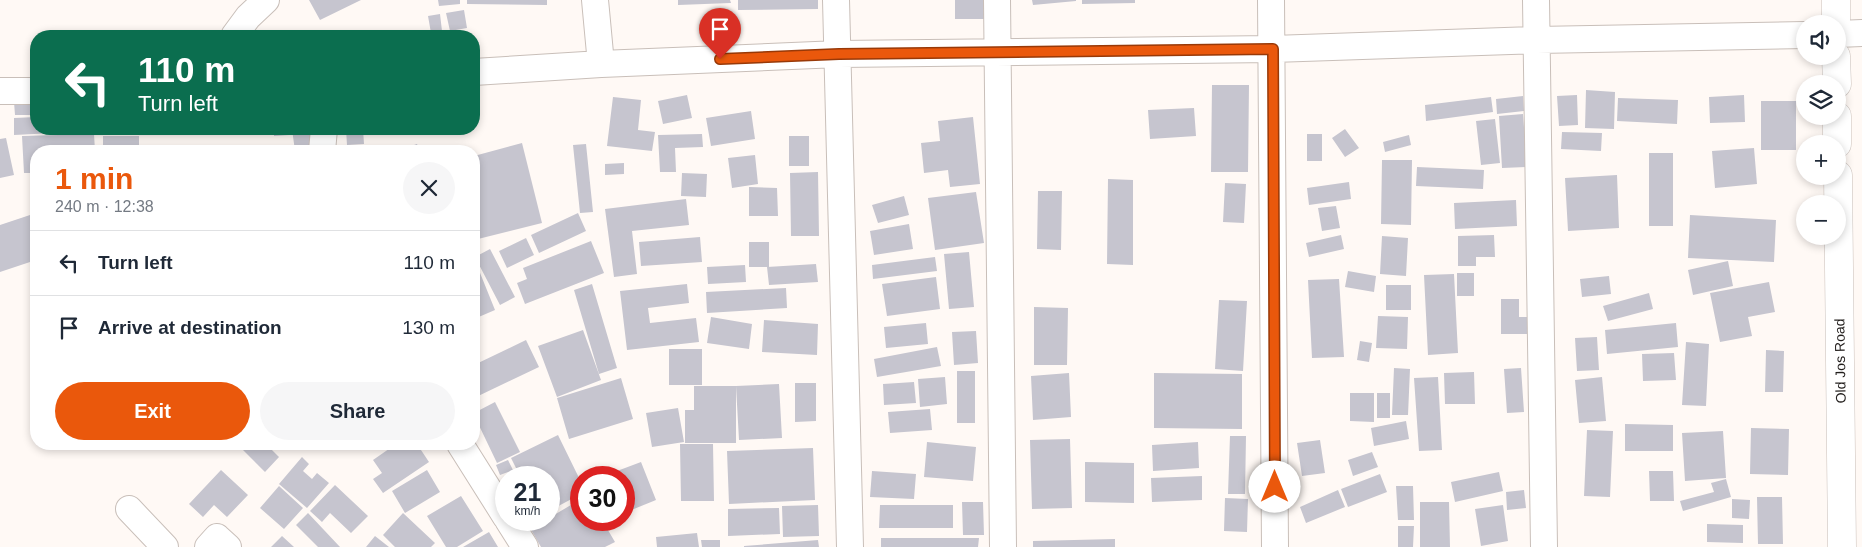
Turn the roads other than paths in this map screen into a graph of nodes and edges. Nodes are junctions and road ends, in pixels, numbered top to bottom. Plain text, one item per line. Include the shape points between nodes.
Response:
1 (266, 0) edge
2 (595, 0) edge
3 (836, 0) edge
4 (997, 0) edge
5 (1271, 0) edge
6 (1536, 0) edge
7 (1836, 0) edge
8 (1836, 15) edge
9 (238, 30) edge
10 (1862, 33) edge
11 (1846, 34) edge
12 (1796, 35) edge
13 (1537, 40) junction
14 (1273, 49) junction
15 (998, 52) junction
16 (839, 54) junction
17 (601, 64) junction
18 (480, 72) edge
19 (0, 91) edge
20 (30, 91) edge
21 (1838, 185) edge
22 (464, 450) edge
23 (495, 500) edge
24 (129, 509) dead end
25 (515, 531) edge
26 (165, 547) edge
27 (208, 547) edge
28 (228, 547) edge
29 (525, 547) edge
30 (850, 547) edge
31 (1003, 547) edge
32 (1275, 547) edge
33 (1544, 547) edge
34 (1842, 547) edge

1 - 9 street
2 - 17 street
3 - 16 street
4 - 15 street
5 - 14 street
6 - 13 street
7 - 8 main road
10 - 11 street
12 - 13 street
13 - 14 street
13 - 33 street
14 - 15 street
14 - 32 street
15 - 16 street
15 - 31 street
16 - 17 street
16 - 30 street
17 - 18 street
19 - 20 street
21 - 34 main road, Old Jos Road
22 - 23 street
24 - 26 street
25 - 29 street
27 - 28 street via 217,537

